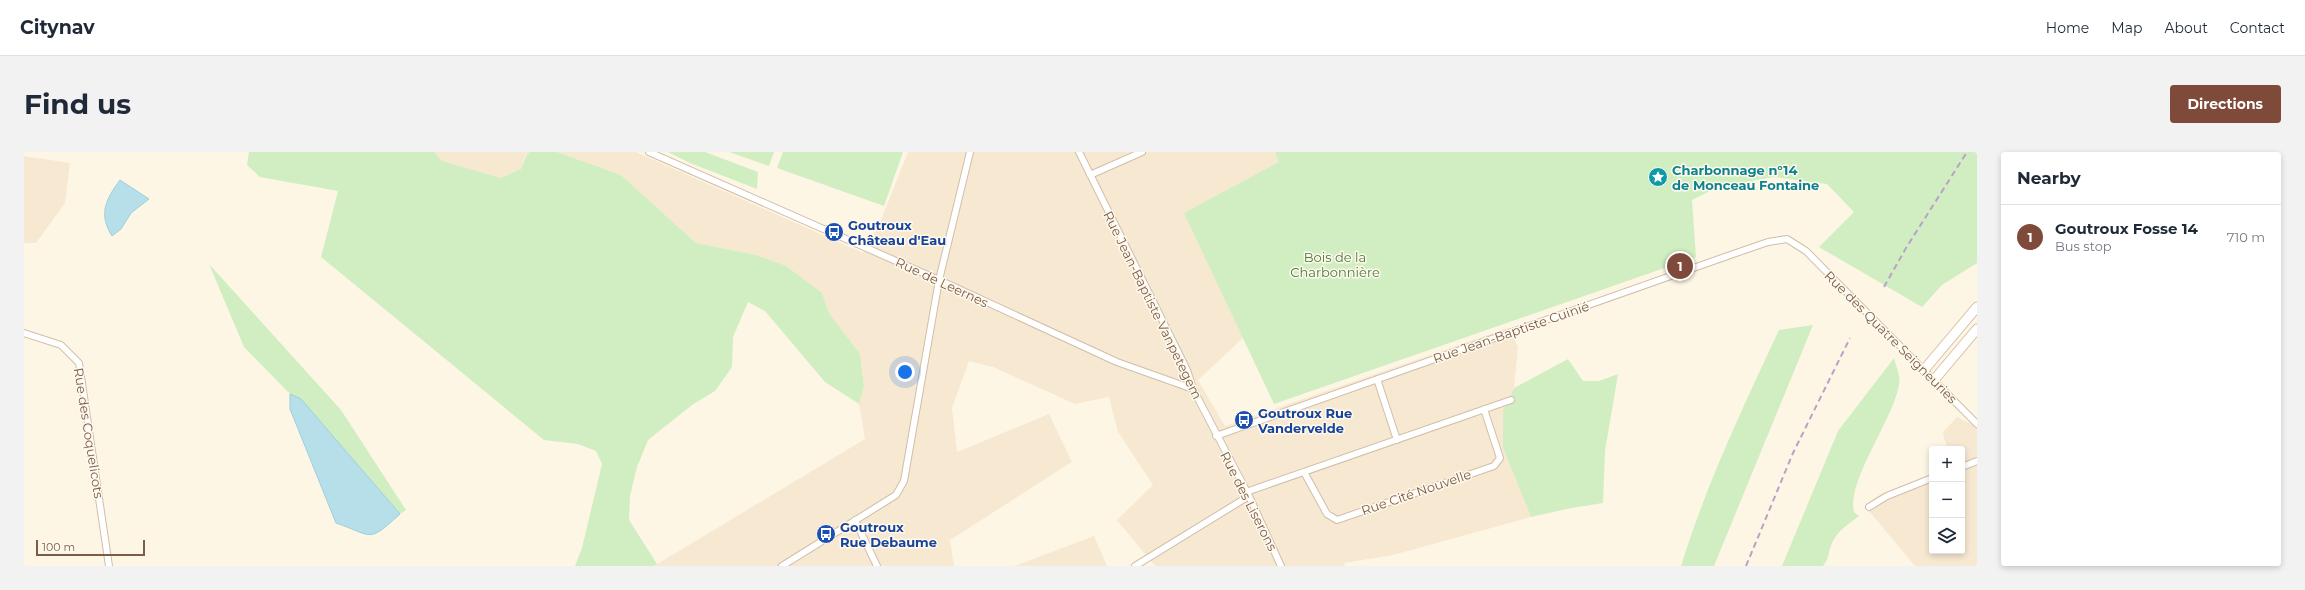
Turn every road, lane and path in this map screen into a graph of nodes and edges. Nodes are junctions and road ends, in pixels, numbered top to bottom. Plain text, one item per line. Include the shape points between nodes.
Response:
1 (649, 152) edge
2 (970, 152) edge
3 (1079, 152) edge
4 (1142, 152) edge
5 (1090, 175) junction
6 (1806, 251) joint
7 (939, 280) junction
8 (1977, 307) edge
9 (1977, 329) edge
10 (24, 333) edge
11 (1924, 370) junction
12 (1377, 379) junction
13 (1934, 380) junction
14 (1193, 389) junction
15 (1511, 400) dead end
16 (1484, 409) junction
17 (1977, 424) edge
18 (1216, 436) junction
19 (1397, 440) junction
20 (1977, 461) edge
21 (1965, 465) edge
22 (1304, 472) junction
23 (1929, 479) edge
24 (1248, 494) junction
25 (1869, 507) dead end
26 (855, 520) junction
27 (109, 566) edge
28 (782, 566) edge
29 (877, 566) edge
30 (1135, 566) edge
31 (1281, 566) edge

1 - 7 street, Rue de Leernes
2 - 7 street
3 - 5 street, Rue Jean-Baptiste Vanpetegem
4 - 5 street
5 - 14 street, Rue Jean-Baptiste Vanpetegem via 1187,370
6 - 11 street, Rue des Quatre Seigneuries
6 - 12 street, Rue Jean-Baptiste Cuinié via 1787,240 1768,242
7 - 14 street, Rue de Leernes via 1117,362
7 - 26 street via 904,481 896,495
8 - 11 main road
9 - 13 main road
10 - 27 street, Rue des Coquelicots via 61,345 79,363
11 - 13 street, Rue des Quatre Seigneuries
12 - 18 street, Rue Jean-Baptiste Cuinié
12 - 19 street
13 - 17 street, Rue des Quatre Seigneuries
14 - 18 street, Rue Jean-Baptiste Vanpetegem
15 - 16 street
16 - 19 street
16 - 22 street, Rue Cité Nouvelle via 1500,458 1494,466 1337,520 1327,514
18 - 24 street, Rue des Liserons
19 - 22 street
20 - 21 street
22 - 24 street
23 - 25 street
24 - 30 street
24 - 31 street, Rue des Liserons
26 - 28 street
26 - 29 street

